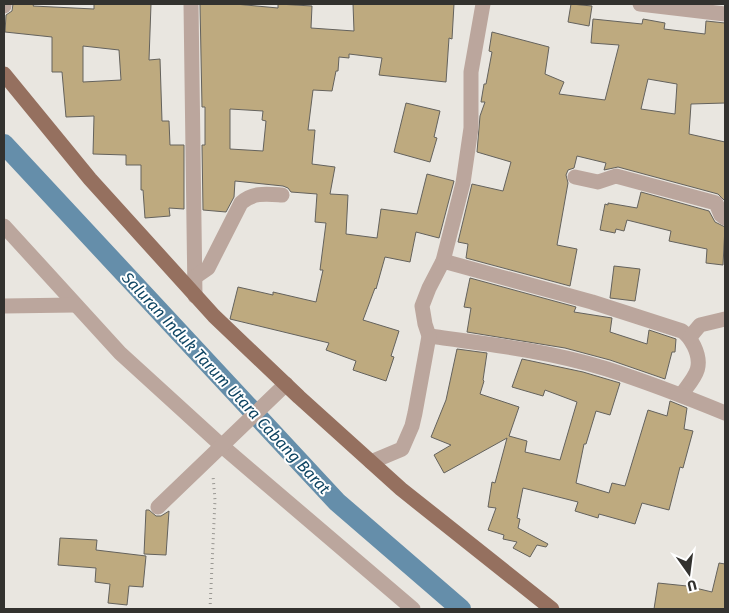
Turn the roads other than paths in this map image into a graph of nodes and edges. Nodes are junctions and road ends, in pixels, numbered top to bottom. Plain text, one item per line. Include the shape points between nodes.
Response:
1 (191, 4) edge
2 (484, 4) edge
3 (640, 4) edge
4 (725, 14) edge
5 (4, 74) edge
6 (575, 177) dead end
7 (282, 195) dead end
8 (725, 218) edge
9 (4, 226) edge
10 (444, 261) junction
11 (195, 277) junction
12 (195, 296) junction
13 (74, 305) junction
14 (4, 306) edge
15 (725, 320) edge
16 (430, 336) junction
17 (690, 337) junction
18 (286, 384) junction
19 (681, 395) junction
20 (725, 413) edge
21 (221, 446) junction
22 (371, 462) junction
23 (158, 507) dead end
24 (413, 609) edge
25 (552, 609) edge

1 - 11 street
2 - 10 street via 471,72 471,128 463,183
3 - 4 street
5 - 12 main road via 90,179
6 - 8 street via 598,182 616,176 699,198 716,203
7 - 11 street via 247,197 208,268
9 - 13 street
10 - 16 street via 422,306
10 - 17 street via 592,302 682,331
11 - 12 street
12 - 18 main road
13 - 14 street
13 - 21 street via 120,353
15 - 17 street via 700,325
16 - 19 street via 509,346 586,363
16 - 22 street via 415,413 402,449
17 - 19 street via 700,363 698,372
18 - 21 street
18 - 22 main road
19 - 20 street
21 - 23 street
21 - 24 street
22 - 25 main road

